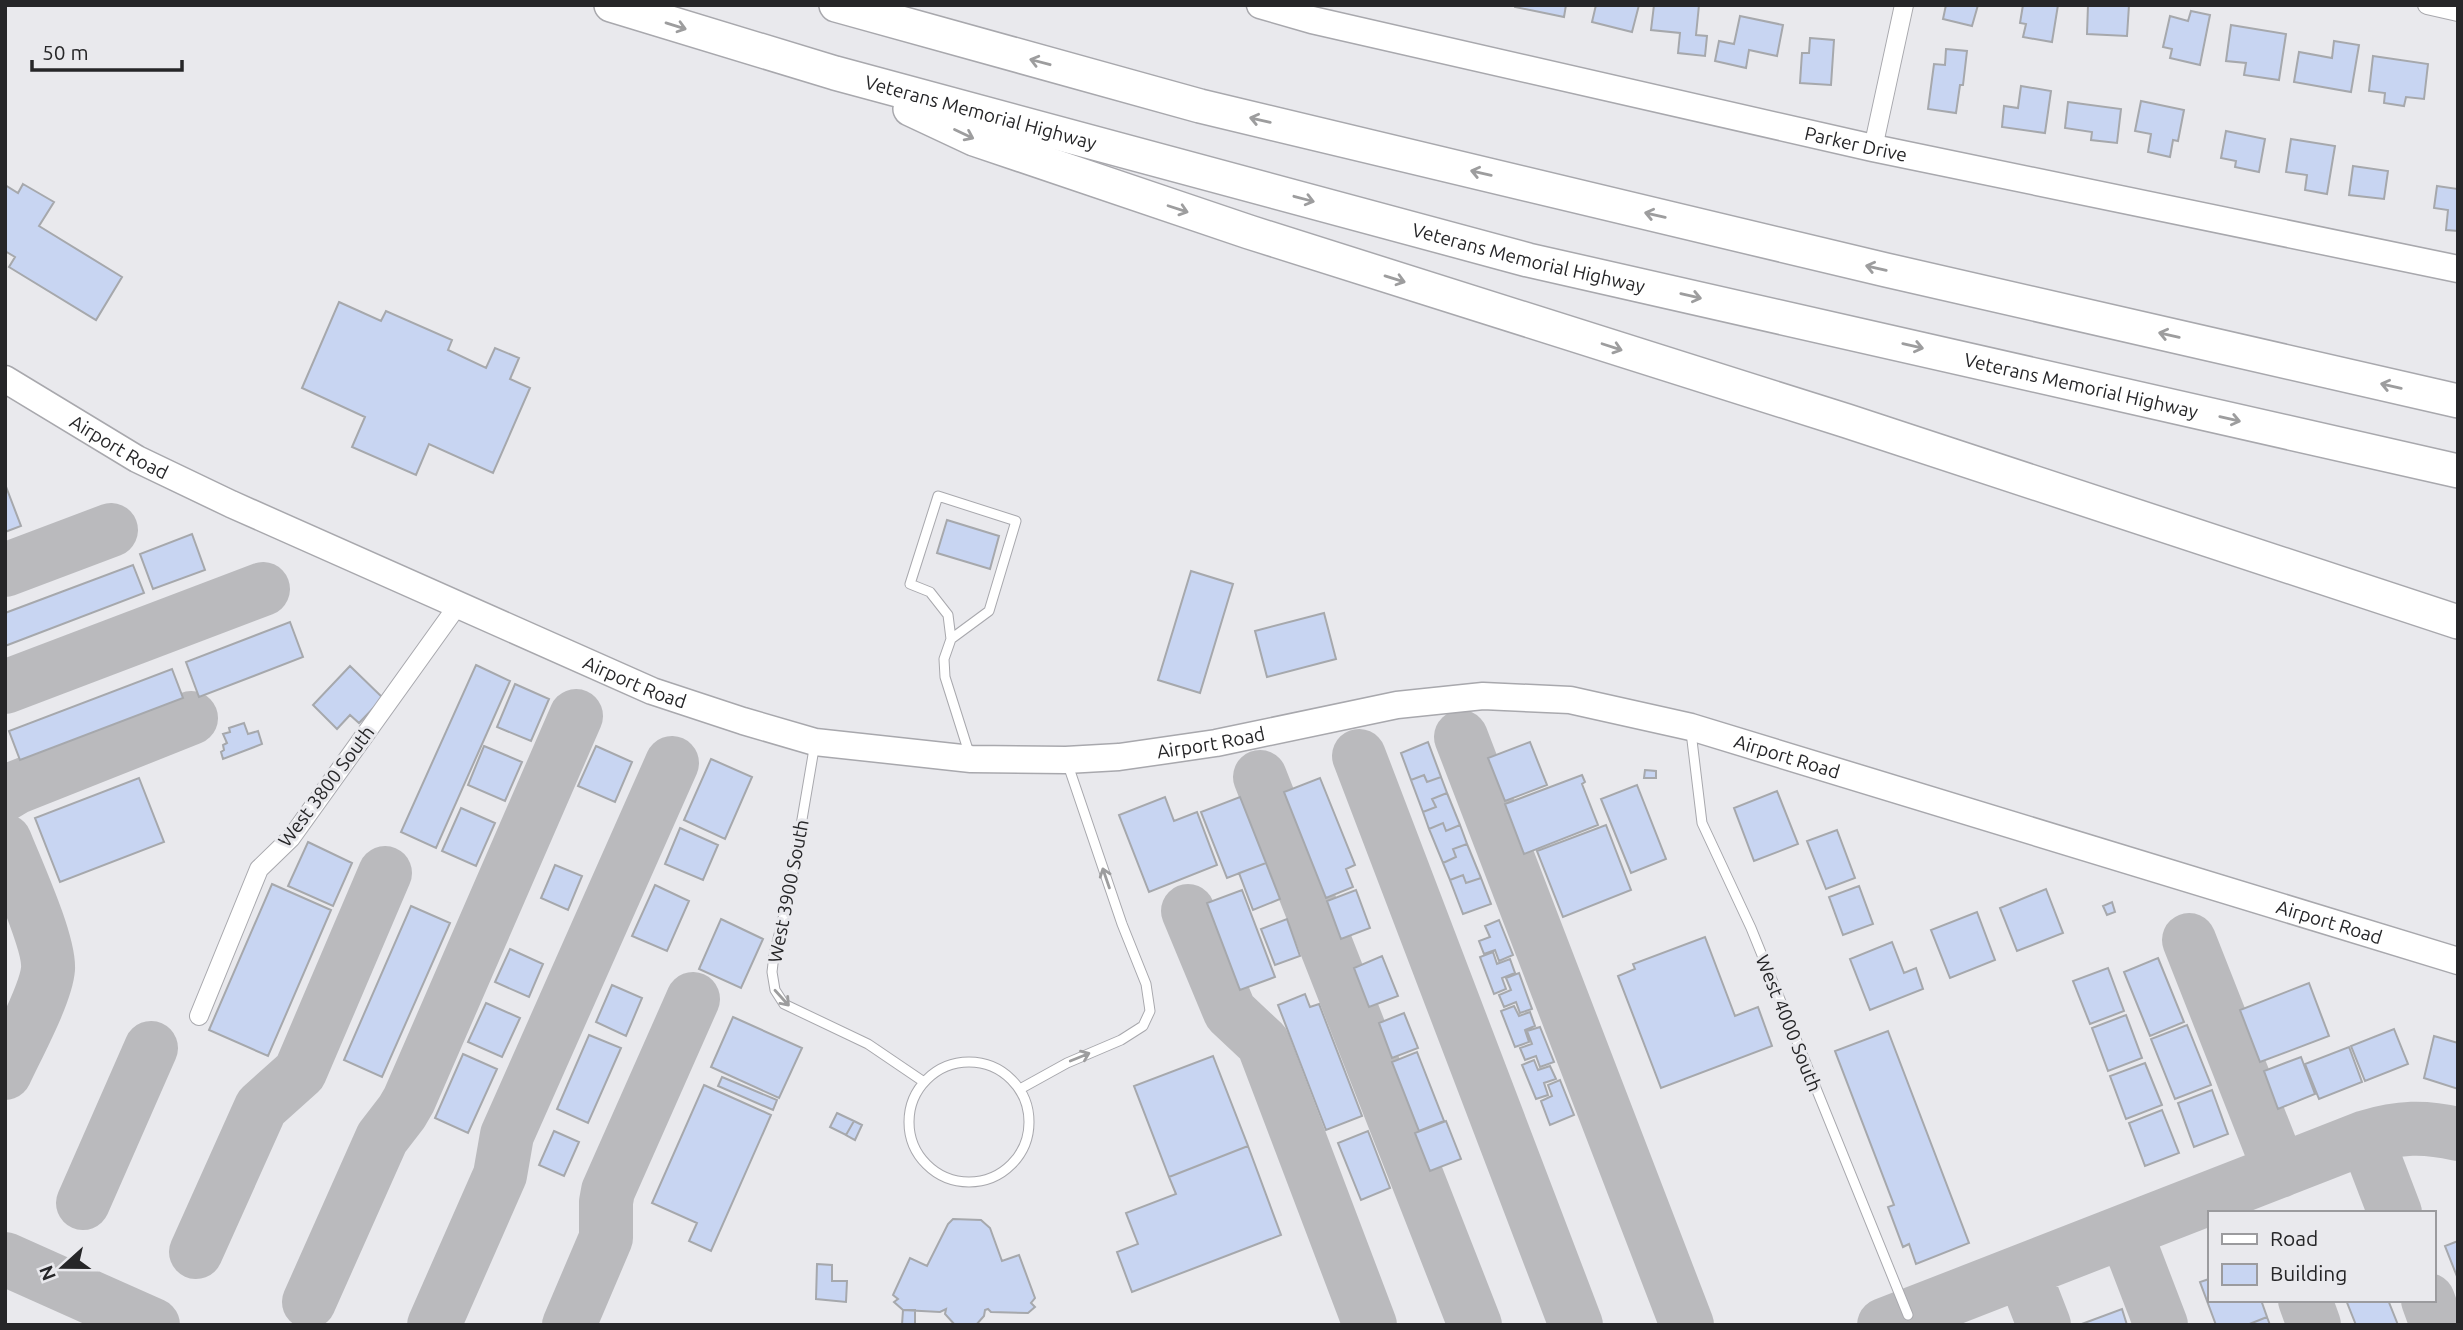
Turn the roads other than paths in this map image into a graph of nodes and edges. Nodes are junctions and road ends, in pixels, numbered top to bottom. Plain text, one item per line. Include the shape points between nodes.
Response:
1 (611, 5) edge
2 (836, 5) edge
3 (1260, 5) edge
4 (1904, 5) edge
5 (2427, 5) edge
6 (2458, 12) edge
7 (835, 73) junction
8 (1873, 148) junction
9 (2458, 270) edge
10 (5, 379) edge
11 (2458, 401) edge
12 (2458, 471) edge
13 (458, 605) junction
14 (2458, 622) edge
15 (951, 639) junction
16 (1691, 727) junction
17 (816, 742) junction
18 (971, 759) junction
19 (1066, 760) junction
20 (2458, 961) edge
21 (199, 1016) dead end
22 (924, 1082) junction
23 (1020, 1089) junction
24 (1908, 1315) dead end

1 -> 7 highway, Veterans Memorial Highway
11 -> 2 highway via 1200,106
3 - 8 street, Parker Drive
4 - 8 street
5 - 6 street
7 -> 12 highway, Veterans Memorial Highway via 1528,260
7 -> 14 highway via 974,139 1112,187 1861,425
8 - 9 street, Parker Drive
10 - 13 street, Airport Road via 137,459
13 - 17 street, Airport Road via 652,691
13 - 21 street, West 3800 South via 291,838 260,869
15 - 15 lane via 989,611 1016,521 938,496 910,584 930,592 948,615
15 - 18 lane via 944,659 945,677
16 - 19 street, Airport Road via 1570,700 1483,696 1397,705 1216,743
16 - 20 street, Airport Road
16 - 24 lane, West 4000 South via 1702,823 1751,928
17 - 18 street, Airport Road
17 -> 22 lane, West 3900 South via 774,955 775,990 785,1004 868,1044
18 - 19 street, Airport Road
23 -> 19 lane via 1121,1040 1143,1026 1150,1012 1146,984
22 - 23 lane via 955,1063 974,1062 992,1066
22 - 23 lane via 909,1112 913,1145 936,1173 971,1183 1005,1172 1019,1157 1028,1139 1030,1119

